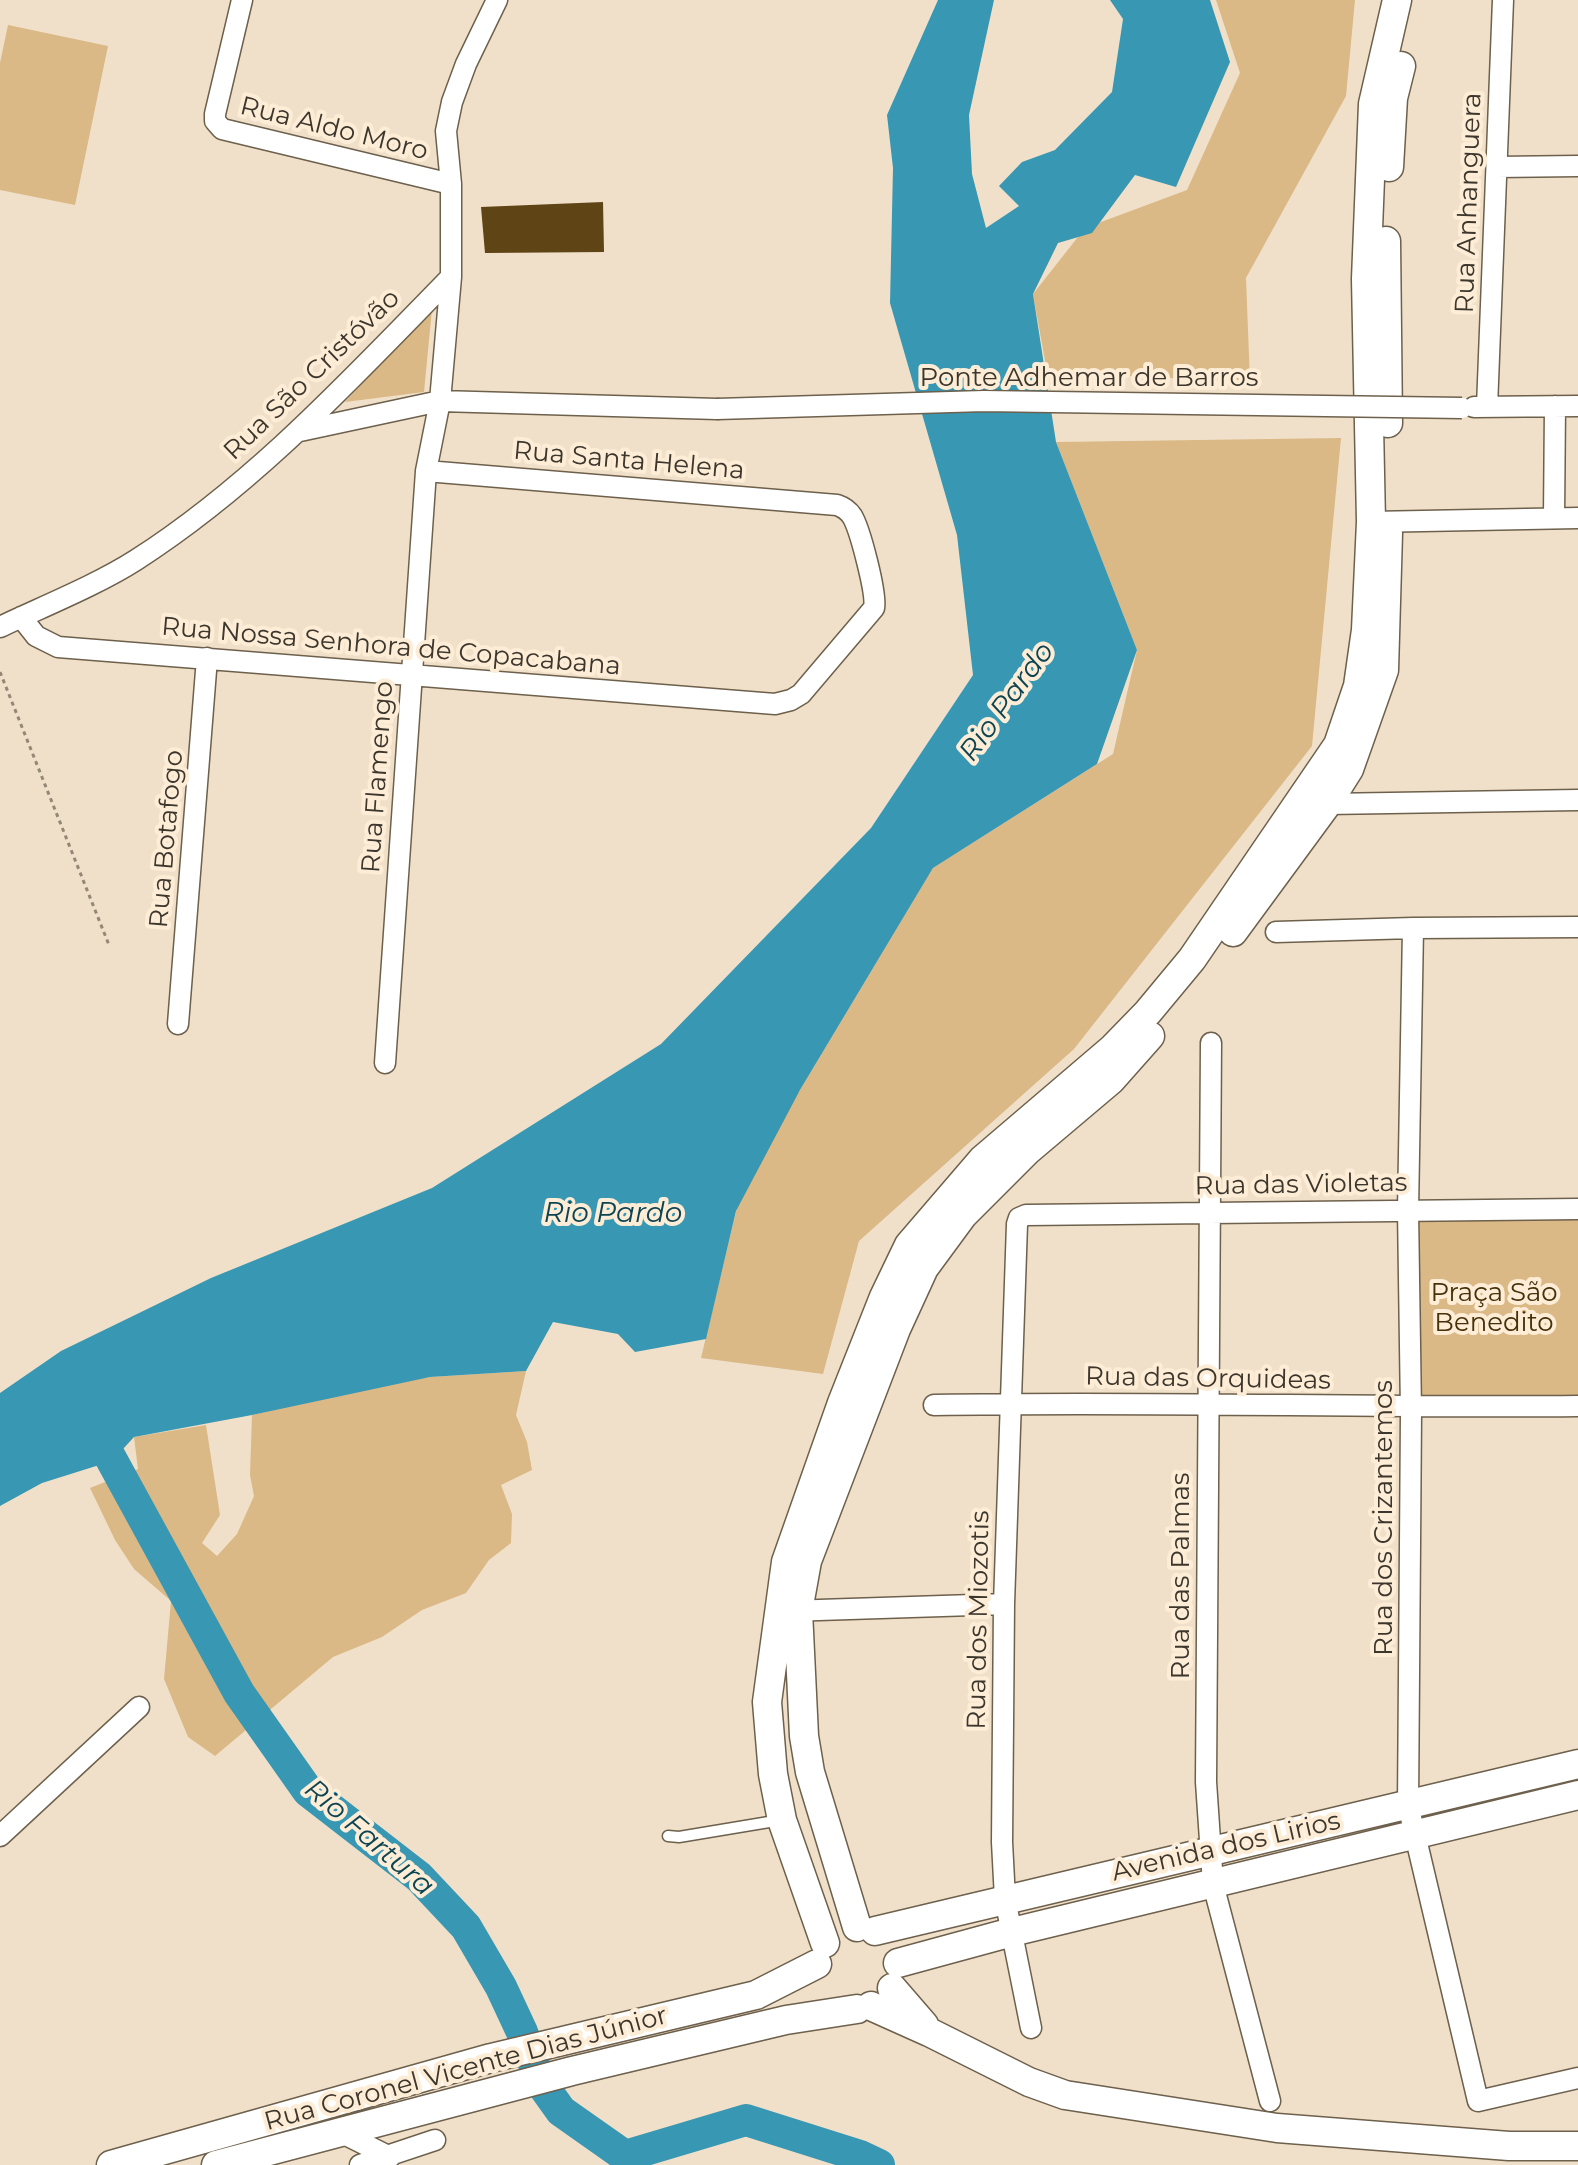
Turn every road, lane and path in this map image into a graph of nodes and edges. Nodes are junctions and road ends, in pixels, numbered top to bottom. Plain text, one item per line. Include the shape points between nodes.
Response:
1 (242, 0) edge
2 (497, 0) edge
3 (1397, 0) edge
4 (1416, 0) edge
5 (1503, 0) edge
6 (1578, 166) edge
7 (1497, 167) junction
8 (451, 184) junction
9 (451, 277) junction
10 (440, 401) junction
11 (1555, 406) junction
12 (1578, 406) edge
13 (1487, 407) junction
14 (300, 431) junction
15 (426, 471) junction
16 (1554, 517) junction
17 (1578, 518) edge
18 (1380, 522) junction
19 (21, 617) junction
20 (0, 627) edge
21 (207, 658) junction
22 (0, 672) edge
23 (411, 675) junction
24 (769, 703) joint
25 (1578, 800) edge
26 (1327, 804) junction
27 (1578, 927) edge
28 (1413, 928) junction
29 (1276, 932) dead end
30 (109, 945) dead end
31 (178, 1024) dead end
32 (1211, 1043) dead end
33 (385, 1063) dead end
34 (1578, 1209) edge
35 (1408, 1210) junction
36 (1209, 1212) junction
37 (1026, 1215) joint
38 (1207, 1403) junction
39 (1011, 1404) junction
40 (934, 1405) dead end
41 (1578, 1406) edge
42 (1411, 1407) junction
43 (1004, 1604) junction
44 (788, 1611) junction
45 (139, 1707) dead end
46 (1578, 1764) edge
47 (1578, 1795) edge
48 (1408, 1805) junction
49 (782, 1820) junction
50 (1415, 1834) junction
51 (0, 1836) edge
52 (668, 1836) dead end
53 (1211, 1850) junction
54 (1213, 1884) junction
55 (1005, 1899) junction
56 (866, 1929) junction
57 (1012, 1932) junction
58 (821, 1954) junction
59 (880, 1992) junction
60 (1031, 2028) dead end
61 (1578, 2078) edge
62 (1270, 2101) dead end
63 (393, 2117) junction
64 (340, 2132) junction
65 (435, 2140) dead end
66 (1578, 2146) edge
67 (391, 2161) edge
68 (111, 2165) edge
69 (216, 2165) edge
70 (360, 2165) edge

1 - 8 street, Rua Aldo Moro via 215,114 222,129
2 - 8 street, Rua Flamengo via 452,102 446,131
3 - 18 main road via 1373,104 1366,279
4 - 18 main road via 1393,98
5 - 7 street, Rua Anhanguera
6 - 7 street
7 - 13 street, Rua Anhanguera
8 - 9 street, Rua Flamengo
9 - 10 street, Rua Flamengo
9 - 14 street, Rua São Cristóvão
10 - 13 street, Ponte Adhemar de Barros, bridge via 717,409 984,401
10 - 14 street, Ponte Adhemar de Barros
10 - 15 street, Rua Flamengo
11 - 12 street, Ponte Adhemar de Barros
11 - 13 street, Ponte Adhemar de Barros
11 - 16 street
14 - 19 street, Rua São Cristóvão via 205,511 134,561
15 - 23 street, Rua Flamengo
15 - 24 street, Rua Santa Helena via 841,506 854,519 875,604 801,694
16 - 17 street
16 - 18 street
18 - 26 main road via 1384,670 1349,769
18 - 44 main road via 1358,686 1338,745 1192,959 1148,1012 982,1160 909,1245 842,1403 786,1562
19 - 20 street, Rua São Cristóvão
19 - 21 street, Rua Nossa Senhora de Copacabana via 36,636 58,647
21 - 23 street, Rua Nossa Senhora de Copacabana
21 - 31 street, Rua Botafogo
22 - 30 path
23 - 24 street, Rua Nossa Senhora de Copacabana
23 - 33 street, Rua Flamengo
25 - 26 street
26 - 44 main road via 1181,1002 1111,1080 1027,1151 963,1215 924,1268
27 - 28 street
28 - 29 street
28 - 35 street, Rua dos Crizantemos
32 - 36 street, Rua das Palmas
34 - 35 street, Rua das Violetas
35 - 36 street, Rua das Violetas
35 - 42 street, Rua dos Crizantemos
36 - 37 street, Rua das Violetas
36 - 38 street, Rua das Palmas
37 - 39 street, Rua dos Miozotis via 1017,1224
38 - 39 street, Rua das Orquideas
38 - 42 street, Rua das Orquideas
38 - 53 street, Rua das Palmas via 1206,1782
39 - 40 street, Rua das Orquideas
39 - 43 street, Rua dos Miozotis
41 - 42 street, Rua das Orquideas
42 - 48 street, Rua dos Crizantemos
43 - 44 street
43 - 55 street, Rua dos Miozotis
44 - 49 main road via 767,1702
44 - 56 main road via 810,1772
45 - 51 street
46 - 48 main road, Avenida dos Lirios
47 - 50 main road, Avenida dos Lirios
48 - 50 street, Rua dos Crizantemos
48 - 53 main road, Avenida dos Lirios
49 - 52 lane
49 - 58 main road
50 - 54 main road, Avenida dos Lirios
50 - 61 street, Rua dos Crizantemos via 1478,2101
53 - 54 street, Rua das Palmas
53 - 55 main road, Avenida dos Lirios
54 - 57 main road, Avenida dos Lirios
54 - 62 street, Rua das Palmas
55 - 56 main road, Avenida dos Lirios
55 - 57 street, Rua dos Miozotis
56 - 58 main road via 834,1934
56 - 59 main road via 894,1950
57 - 59 main road, Avenida dos Lirios
57 - 60 street, Rua dos Miozotis
58 - 59 main road via 821,1986 827,1996 846,2007
58 - 68 main road, Rua Coronel Vicente Dias Júnior via 756,1995 491,2058
59 - 63 main road, Rua Coronel Vicente Dias Júnior
59 - 66 main road via 929,2032 1065,2095 1277,2128 1509,2146
63 - 64 main road, Rua Coronel Vicente Dias Júnior
63 - 67 street
64 - 67 street
64 - 69 main road, Rua Coronel Vicente Dias Júnior
65 - 67 street
67 - 70 street

